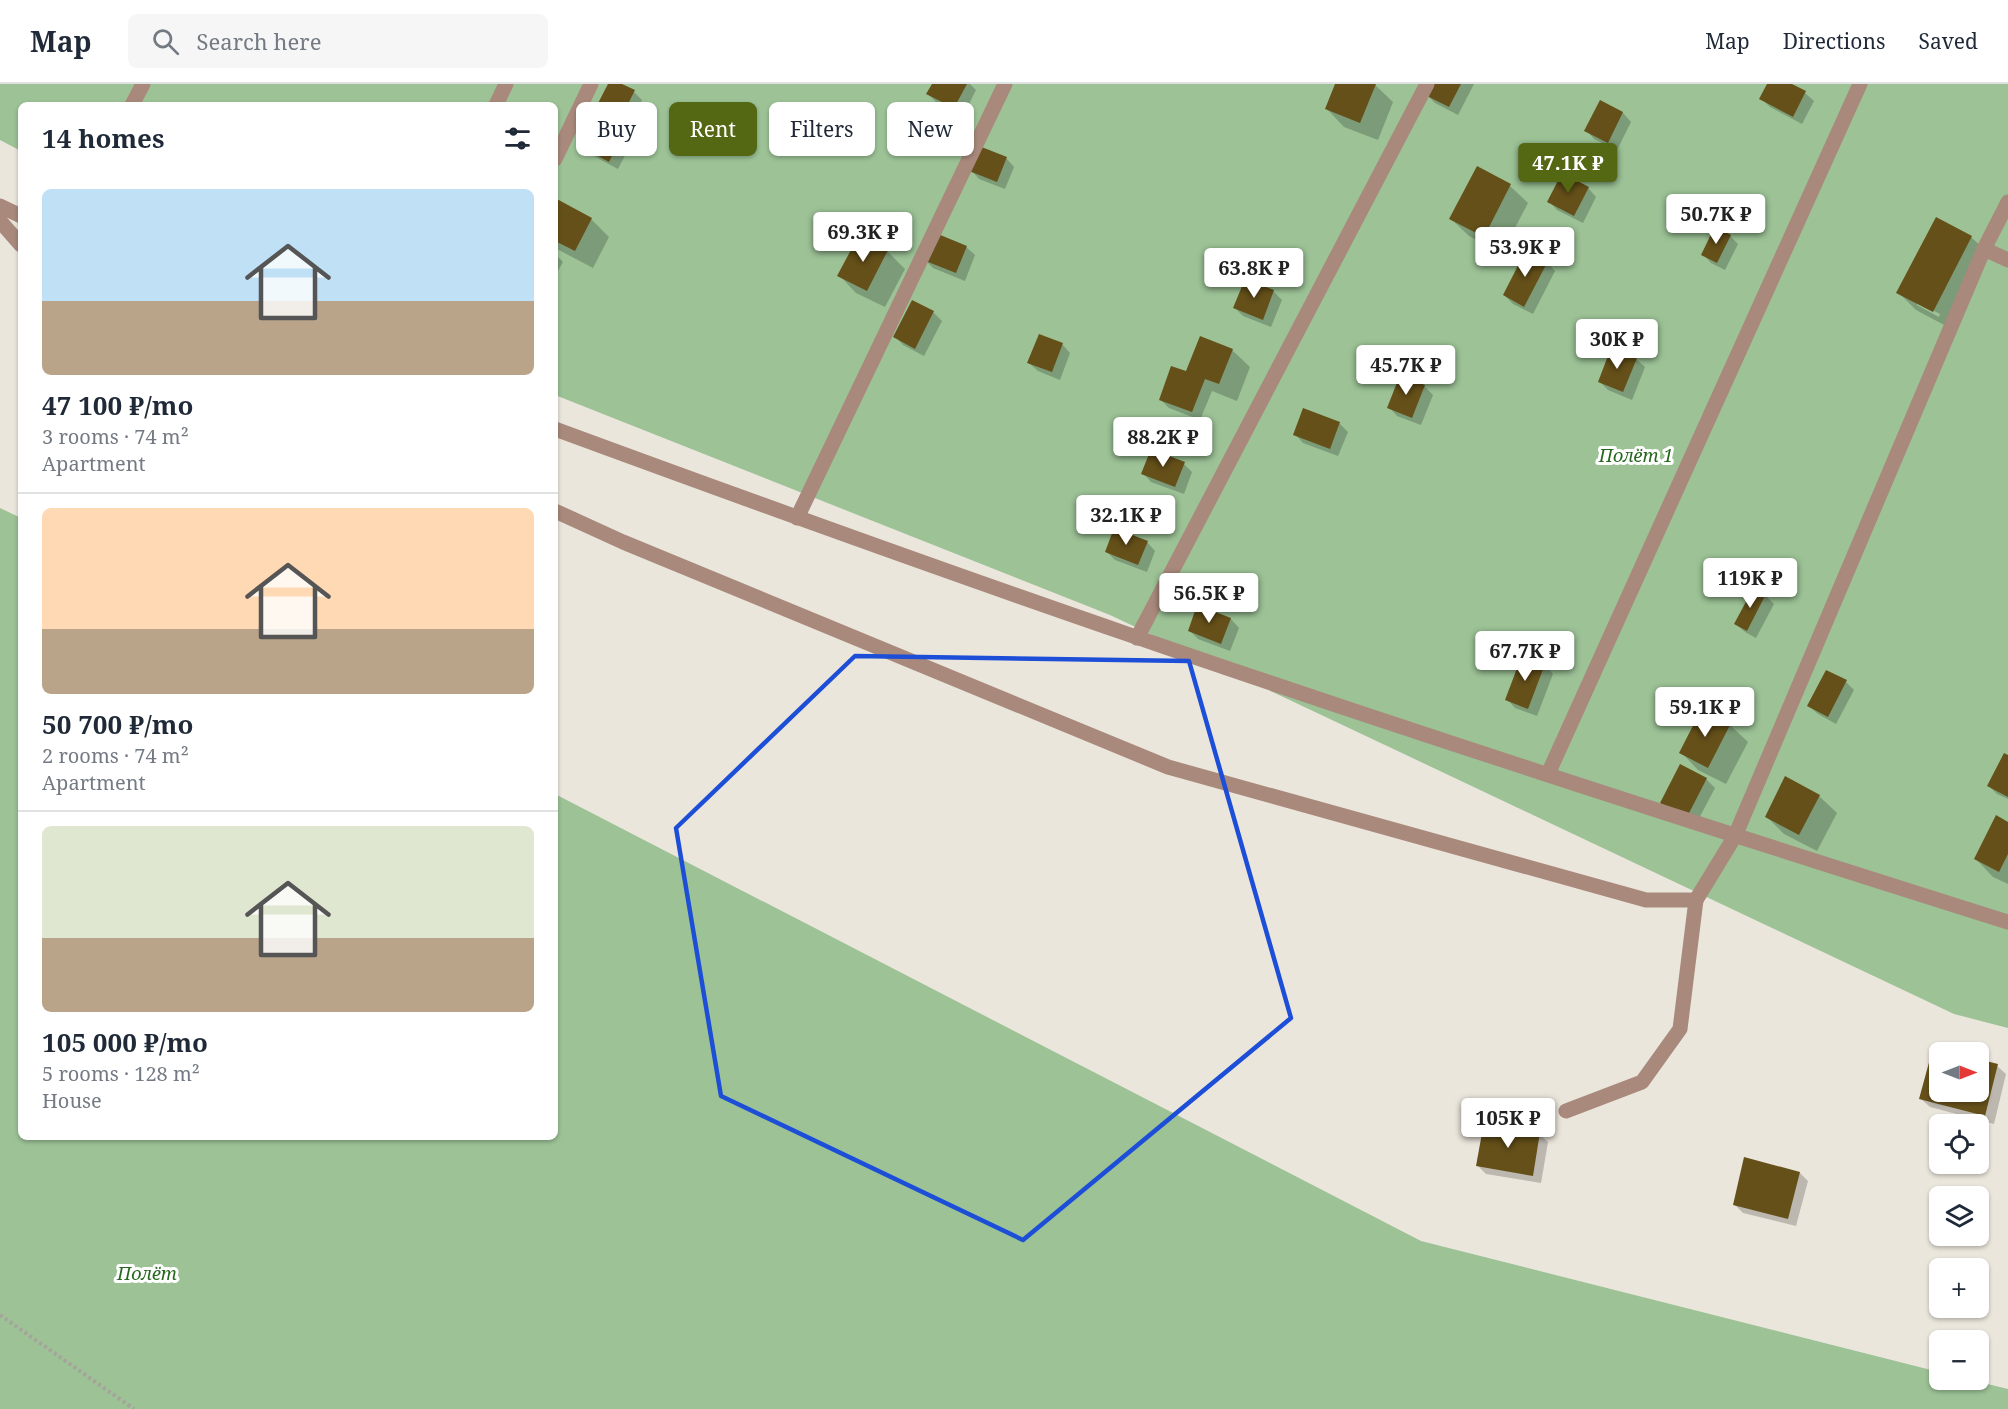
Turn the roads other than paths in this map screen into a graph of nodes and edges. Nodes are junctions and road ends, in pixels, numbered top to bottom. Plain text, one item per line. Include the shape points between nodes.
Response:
1 (143, 84) edge
2 (506, 84) edge
3 (591, 84) edge
4 (1005, 84) edge
5 (1427, 84) edge
6 (1860, 84) edge
7 (134, 102) edge
8 (497, 102) edge
9 (558, 153) edge
10 (2008, 202) edge
11 (0, 206) edge
12 (18, 215) edge
13 (0, 221) edge
14 (18, 242) edge
15 (1984, 249) junction
16 (2008, 260) edge
17 (558, 430) edge
18 (558, 512) edge
19 (797, 518) junction
20 (1137, 638) junction
21 (1548, 774) junction
22 (1735, 836) junction
23 (1696, 900) junction
24 (2008, 922) edge
25 (1566, 1111) dead end

1 - 7 lane
2 - 8 lane
3 - 9 lane
4 - 19 lane
5 - 20 lane
6 - 21 lane
10 - 15 lane
11 - 12 lane
13 - 14 lane
15 - 16 lane
15 - 22 lane
17 - 19 lane
18 - 23 lane via 1168,767 1646,900
19 - 20 lane
20 - 21 lane
21 - 22 lane
22 - 23 lane
22 - 24 lane
23 - 25 lane via 1680,1029 1642,1082

